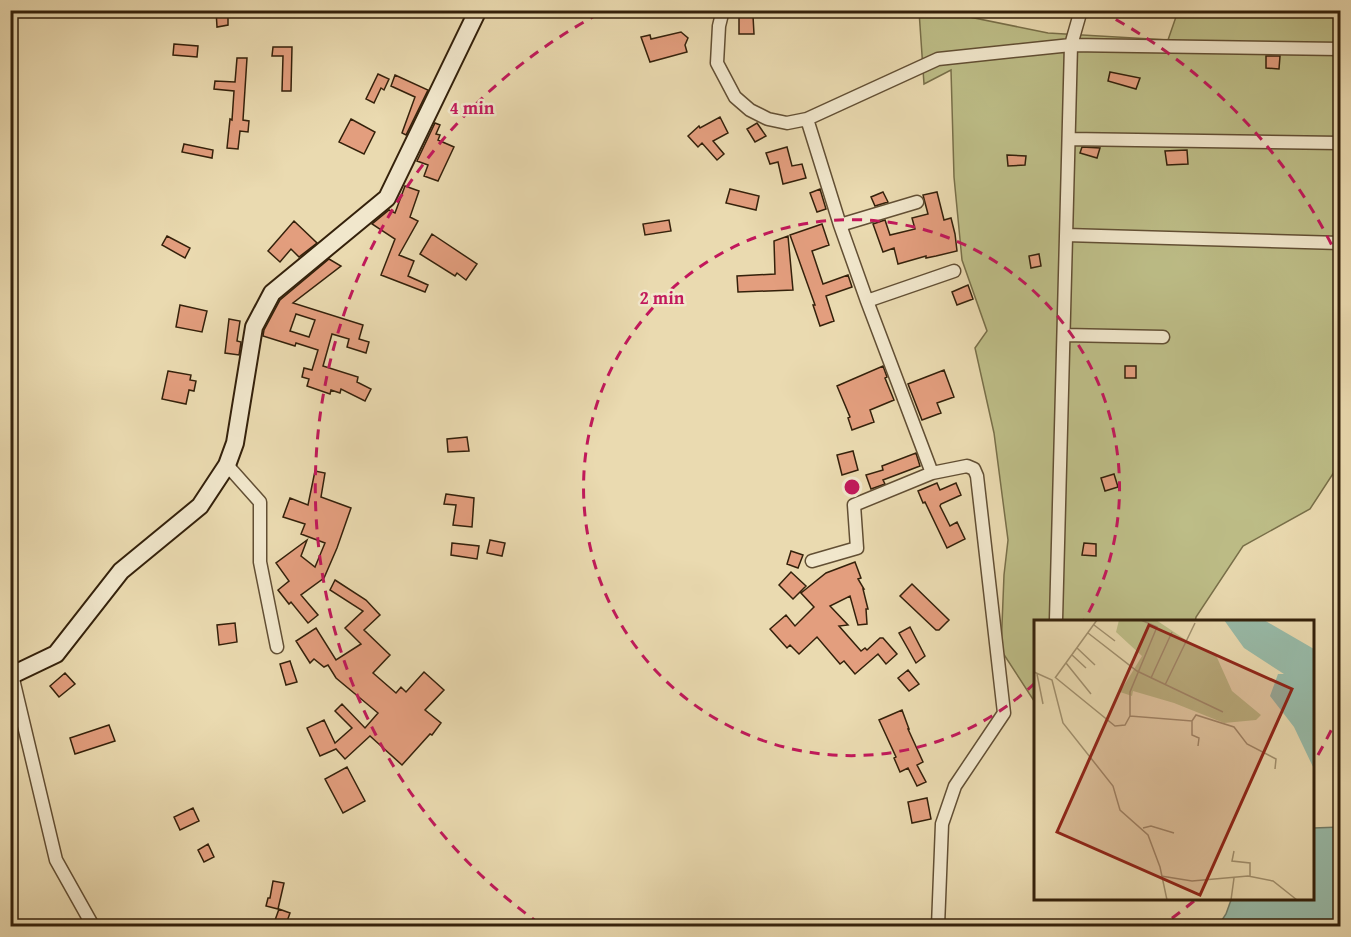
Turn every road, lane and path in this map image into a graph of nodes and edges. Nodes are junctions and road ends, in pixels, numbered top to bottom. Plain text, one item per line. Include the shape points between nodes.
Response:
1 (478, 10) edge
2 (723, 10) edge
3 (1081, 10) edge
4 (1071, 45) junction
5 (1341, 49) edge
6 (807, 119) junction
7 (1069, 139) junction
8 (1341, 143) edge
9 (917, 202) dead end
10 (840, 225) junction
11 (1066, 235) junction
12 (1341, 243) edge
13 (954, 271) dead end
14 (867, 301) junction
15 (1064, 335) junction
16 (1163, 337) dead end
17 (227, 465) junction
18 (932, 473) junction
19 (812, 561) dead end
20 (1056, 620) dead end
21 (277, 647) dead end
22 (11, 676) edge
23 (93, 927) edge
24 (938, 927) edge

1 - 17 street via 387,198 272,293 254,327 235,443
2 - 6 street via 717,63 735,97 768,119 787,123
3 - 4 street
4 - 5 street
4 - 6 street via 938,59
4 - 7 street
6 - 10 street
7 - 8 street
7 - 11 street
9 - 10 street
10 - 14 street
11 - 12 street
11 - 15 street
13 - 14 street
14 - 18 street
15 - 16 street
15 - 20 street
17 - 21 street via 260,502 260,562
17 - 22 street via 200,506 121,571 56,654
18 - 19 street via 854,505 857,548
18 - 24 street via 967,466 977,476 1004,713 955,786 942,824
22 - 23 street via 56,860

